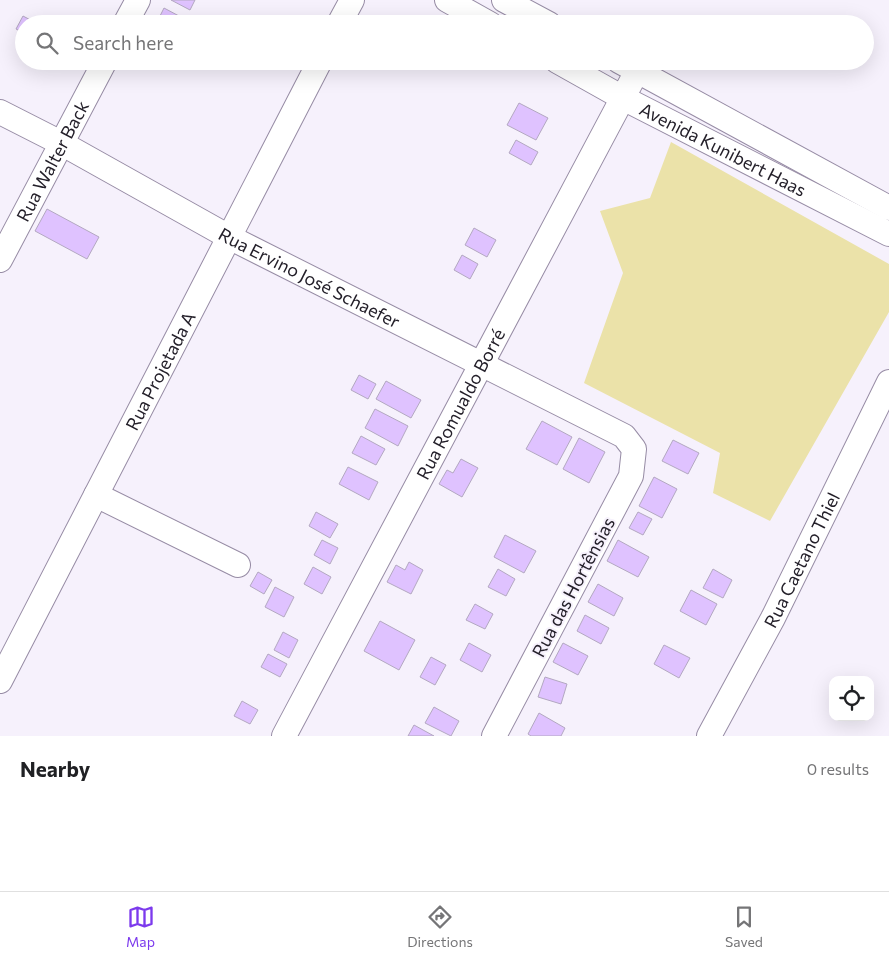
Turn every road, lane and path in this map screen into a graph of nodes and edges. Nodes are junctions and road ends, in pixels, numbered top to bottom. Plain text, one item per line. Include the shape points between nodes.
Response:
1 (138, 0) edge
2 (352, 0) edge
3 (447, 0) edge
4 (504, 0) edge
5 (130, 15) edge
6 (344, 15) edge
7 (474, 15) edge
8 (532, 15) edge
9 (100, 70) edge
10 (315, 70) edge
11 (573, 70) edge
12 (627, 70) edge
13 (635, 70) edge
14 (623, 98) junction
15 (0, 112) edge
16 (62, 143) junction
17 (889, 208) edge
18 (889, 234) edge
19 (229, 237) junction
20 (0, 260) edge
21 (482, 364) junction
22 (889, 382) edge
23 (624, 436) joint
24 (96, 495) junction
25 (238, 564) dead end
26 (0, 681) edge
27 (284, 736) edge
28 (494, 736) edge
29 (709, 736) edge

1 - 5 street
2 - 6 street
3 - 7 street
4 - 8 street
9 - 16 street, Rua Walter Back
10 - 19 street, Rua Projetada A
11 - 14 street, Avenida Kunibert Haas
12 - 14 street, Rua Romualdo Borré
13 - 17 street, Avenida Kunibert Haas
14 - 18 street, Avenida Kunibert Haas
14 - 21 street, Rua Romualdo Borré
15 - 16 street, Rua Ervino José Schaefer
16 - 19 street, Rua Ervino José Schaefer
16 - 20 street, Rua Walter Back
19 - 21 street, Rua Ervino José Schaefer
19 - 24 street, Rua Projetada A
21 - 23 street, Rua Ervino José Schaefer
21 - 27 street, Rua Romualdo Borré
22 - 29 street, Rua Caetano Thiel via 772,618
23 - 28 street, Rua das Hortênsias via 634,449 631,476
24 - 25 street
24 - 26 street, Rua Projetada A

